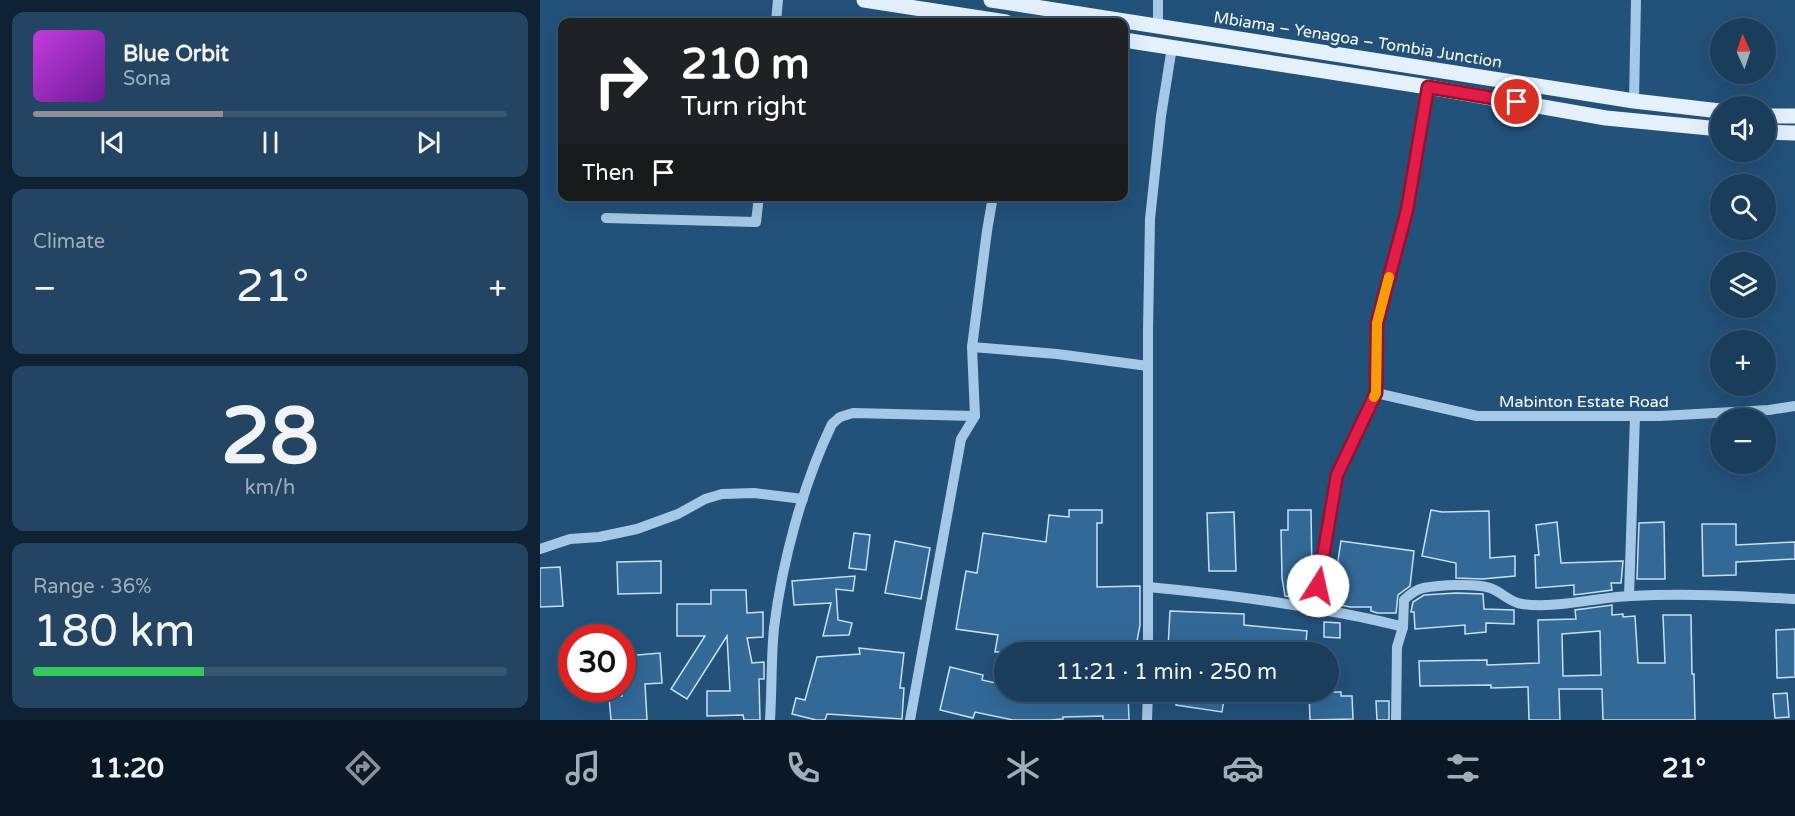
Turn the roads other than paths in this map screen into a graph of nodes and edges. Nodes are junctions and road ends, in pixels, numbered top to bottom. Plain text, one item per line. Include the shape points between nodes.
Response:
1 (778, 0) edge
2 (864, 0) edge
3 (991, 0) edge
4 (1158, 0) edge
5 (1636, 0) edge
6 (777, 18) edge
7 (980, 18) edge
8 (1102, 18) edge
9 (1128, 22) edge
10 (1158, 27) junction
11 (1128, 40) edge
12 (1172, 47) junction
13 (1428, 87) junction
14 (1634, 101) junction
15 (1710, 110) edge
16 (1776, 116) edge
17 (1795, 116) edge
18 (1710, 129) edge
19 (1776, 132) edge
20 (1795, 133) edge
21 (758, 201) edge
22 (992, 201) edge
23 (606, 218) dead end
24 (972, 347) junction
25 (1148, 366) junction
26 (1376, 393) junction
27 (1795, 406) edge
28 (975, 416) junction
29 (1635, 416) junction
30 (803, 499) junction
31 (540, 549) edge
32 (1148, 587) junction
33 (1629, 596) junction
34 (1795, 599) edge
35 (1314, 608) junction
36 (1402, 627) junction
37 (1148, 642) edge
38 (1148, 702) edge
39 (770, 720) edge
40 (910, 720) edge
41 (1148, 720) edge
42 (1396, 720) edge

1 - 6 street
2 - 7 main road
3 - 8 main road, Mbiama – Yenagoa – Tombia Junction
4 - 10 street
5 - 14 street
9 - 10 main road, Mbiama – Yenagoa – Tombia Junction
10 - 14 main road, Mbiama – Yenagoa – Tombia Junction
11 - 12 main road
12 - 13 main road
12 - 25 street via 1150,219
13 - 18 main road via 1606,117
13 - 26 street via 1407,210 1377,323
14 - 15 main road, Mbiama – Yenagoa – Tombia Junction
16 - 17 main road
19 - 20 main road
21 - 23 street via 756,222
22 - 24 street
24 - 25 street
24 - 28 street
25 - 32 street
26 - 29 street, Mabinton Estate Road via 1477,416
26 - 35 street via 1337,475
27 - 29 street, Mabinton Estate Road
28 - 30 street via 853,413 840,417 826,435
28 - 40 street via 961,439
29 - 33 street
30 - 31 street via 722,494 637,529 570,539
30 - 39 street via 782,576
32 - 35 street
32 - 37 street
33 - 34 street
33 - 36 street via 1522,604 1477,585 1422,588 1404,600
35 - 36 street
36 - 42 street via 1397,647
38 - 41 street

